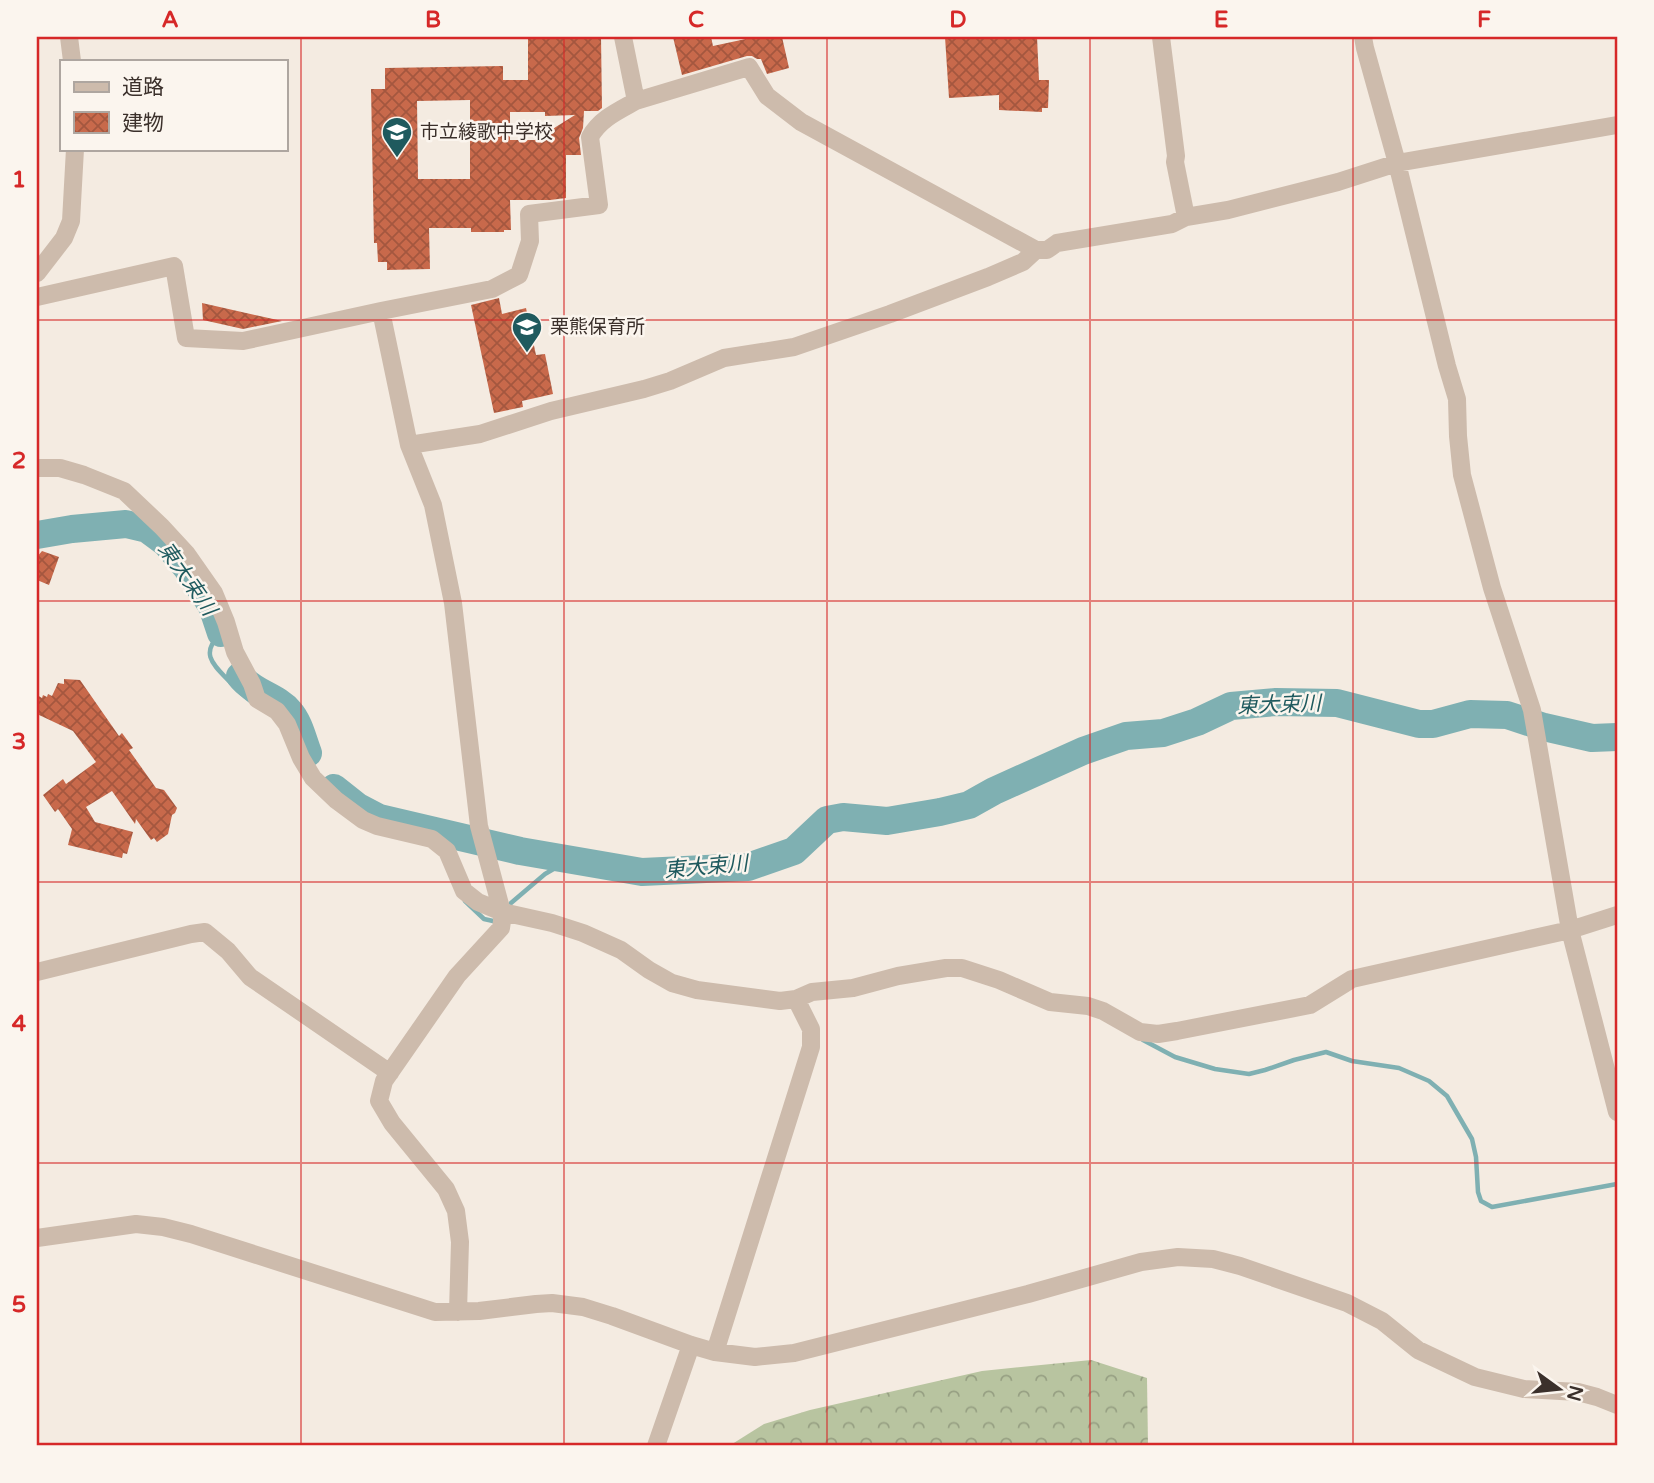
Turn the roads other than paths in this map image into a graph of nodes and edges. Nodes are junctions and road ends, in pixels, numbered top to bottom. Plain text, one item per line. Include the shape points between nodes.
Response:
1 (69, 37) edge
2 (623, 37) edge
3 (1161, 37) edge
4 (1363, 37) edge
5 (72, 60) edge
6 (636, 101) junction
7 (1617, 125) edge
8 (75, 150) edge
9 (1397, 163) junction
10 (1186, 217) junction
11 (1036, 250) junction
12 (37, 273) edge
13 (37, 297) edge
14 (381, 311) junction
15 (409, 445) junction
16 (37, 468) edge
17 (502, 912) junction
18 (1617, 915) edge
19 (1570, 930) junction
20 (37, 972) edge
21 (798, 1002) junction
22 (390, 1073) junction
23 (1617, 1112) edge
24 (37, 1238) edge
25 (458, 1312) junction
26 (691, 1345) junction
27 (715, 1352) junction
28 (1617, 1405) edge
29 (656, 1446) edge

1 - 5 street
2 - 6 street
3 - 10 street
4 - 9 street
6 - 11 street via 749,67 767,96 801,122
6 - 14 street via 607,117 590,137 599,205 529,214 530,241 519,275 492,289
7 - 9 street
8 - 12 street via 71,220 64,238
9 - 10 street via 1338,182
9 - 19 street via 1457,399 1461,475 1532,710
10 - 11 street via 1172,224
11 - 15 street via 1023,262 988,277 794,346 724,358 644,390 551,411 480,434
13 - 14 street via 174,267 186,338 243,341
14 - 15 street
15 - 17 street via 433,505 453,603 479,826
16 - 17 street via 60,468 124,491 162,527 214,593 257,699 287,723 313,778 363,820 432,839 447,851 464,891
17 - 21 street via 583,933 621,950 672,983
17 - 22 street via 500,928 457,976
18 - 19 street
19 - 21 street via 1352,979 1310,1005 1158,1034 1140,1032 1103,1011 1050,1002 962,968 812,992
19 - 23 street
20 - 22 street via 205,932 250,978
21 - 27 street via 811,1029 811,1047
22 - 25 street via 379,1101 446,1189 456,1211
24 - 25 street via 136,1224 163,1227 435,1312
25 - 26 street via 552,1303 583,1307
26 - 27 street
26 - 29 street
27 - 28 street via 755,1357 793,1353 1141,1262 1201,1258 1240,1266 1347,1303 1382,1321 1418,1350 1475,1377 1524,1390 1578,1392

